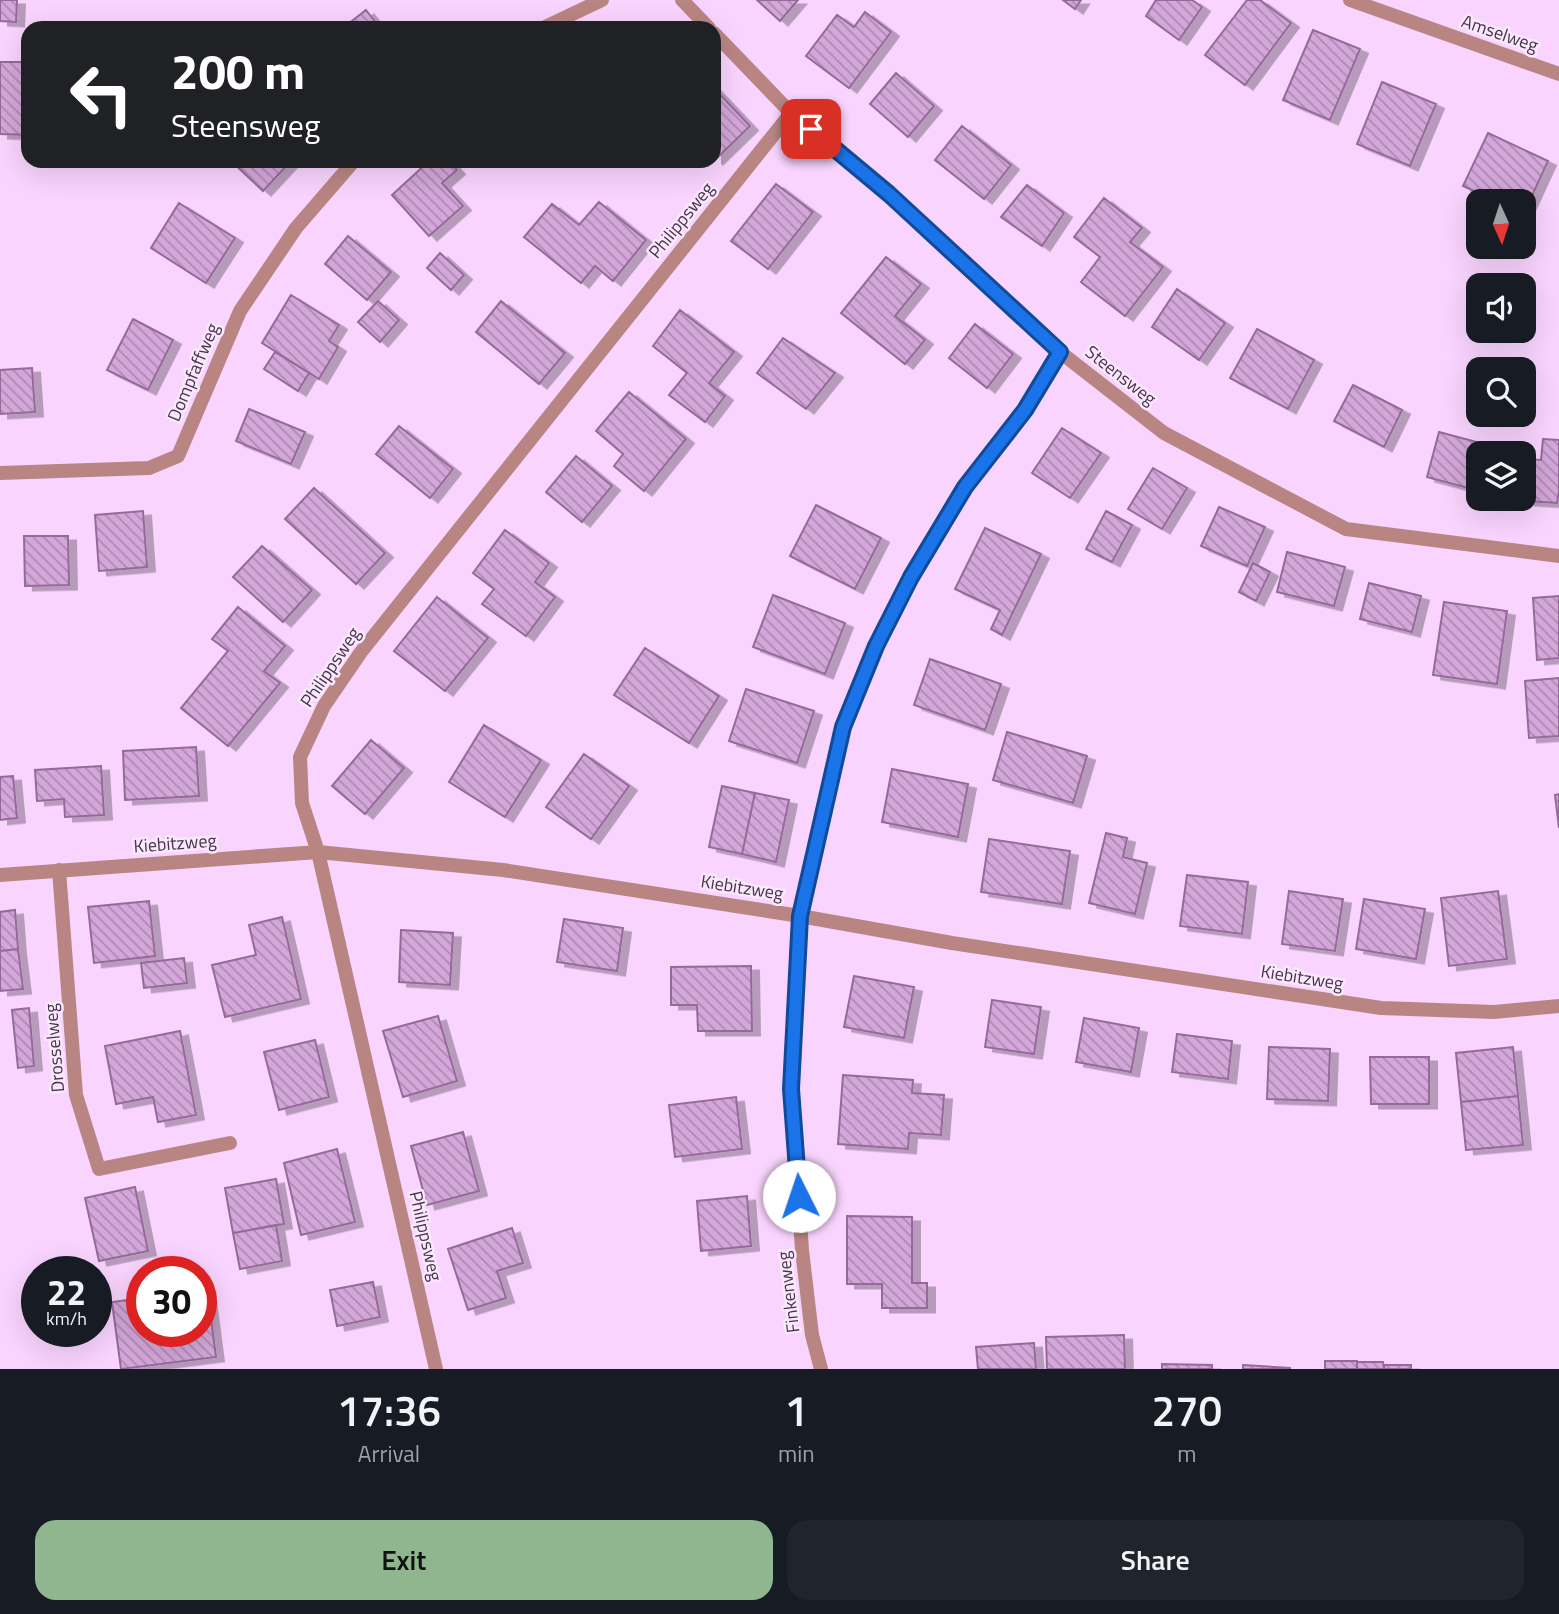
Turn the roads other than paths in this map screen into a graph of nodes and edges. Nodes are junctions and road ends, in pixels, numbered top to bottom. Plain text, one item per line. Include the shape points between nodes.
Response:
1 (602, 0) edge
2 (682, 0) edge
3 (1350, 0) edge
4 (558, 21) edge
5 (702, 21) edge
6 (721, 40) edge
7 (1559, 74) edge
8 (792, 113) junction
9 (348, 168) edge
10 (1060, 352) junction
11 (0, 473) edge
12 (1559, 556) edge
13 (318, 852) junction
14 (59, 870) junction
15 (0, 875) edge
16 (800, 916) junction
17 (1559, 1006) edge
18 (230, 1143) dead end
19 (436, 1369) edge
20 (821, 1369) edge

1 - 4 street
2 - 5 street
3 - 7 street, Amselweg
6 - 8 street, Steensweg
8 - 10 street, Steensweg via 889,194
8 - 13 street, Philippsweg via 361,652 324,706 300,757 302,803
9 - 11 street, Dompfaffweg via 296,228 240,311 178,456 149,468
10 - 12 street, Steensweg via 1164,433 1346,529
10 - 16 street, Finkenweg via 1025,410 965,487 876,646 843,727
13 - 14 street, Kiebitzweg
13 - 16 street, Kiebitzweg via 503,870
13 - 19 street, Philippsweg
14 - 15 street, Kiebitzweg
14 - 18 street, Drosselweg via 76,1095 99,1169
16 - 17 street, Kiebitzweg via 1381,1008 1494,1012
16 - 20 street, Finkenweg via 791,1089 802,1250 812,1335

